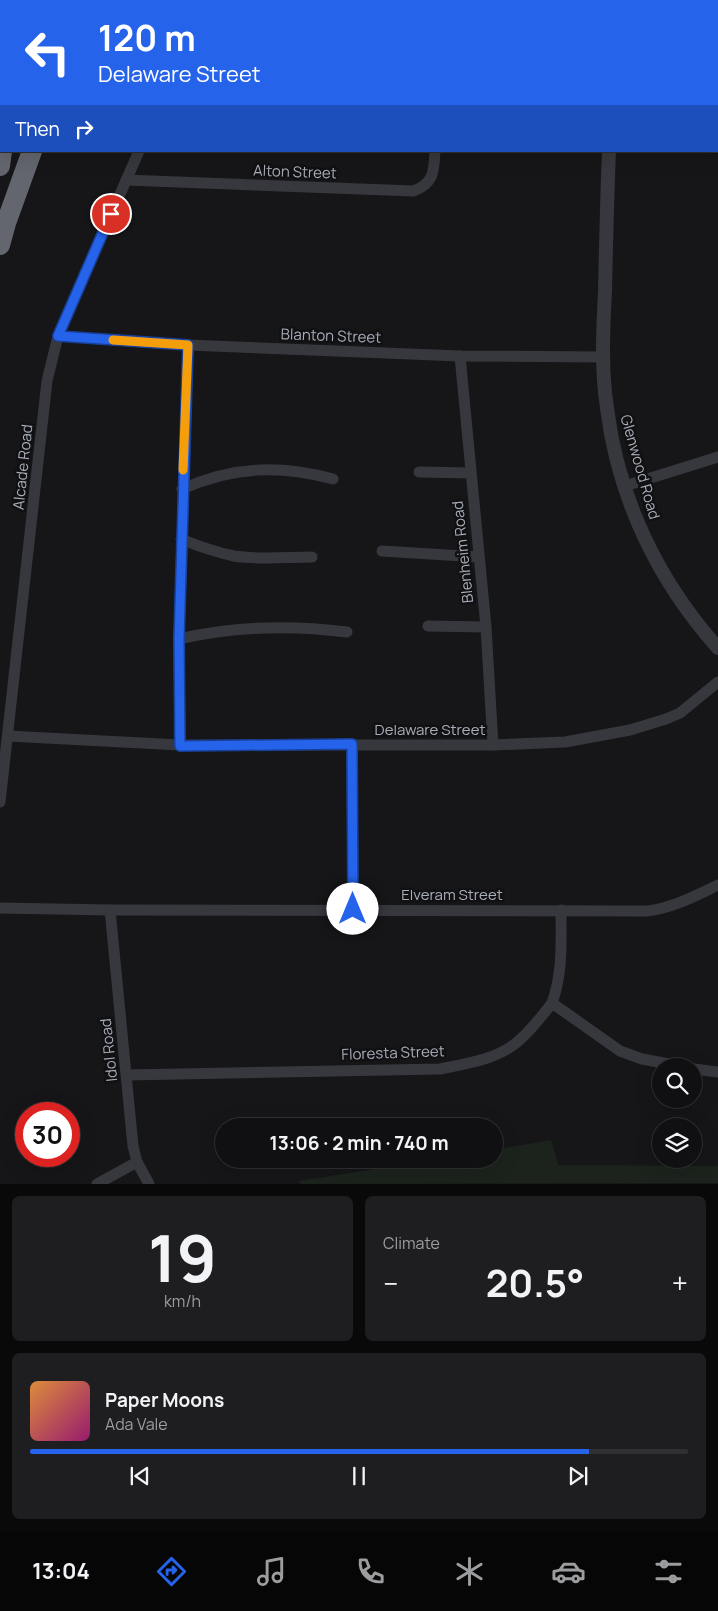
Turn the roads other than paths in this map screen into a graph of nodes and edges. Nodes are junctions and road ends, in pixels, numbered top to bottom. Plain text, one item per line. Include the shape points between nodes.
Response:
1 (2, 152) edge
2 (32, 152) edge
3 (139, 152) edge
4 (435, 152) edge
5 (609, 152) edge
6 (0, 166) edge
7 (126, 180) junction
8 (0, 245) edge
9 (58, 336) junction
10 (188, 345) junction
11 (460, 356) junction
12 (603, 357) junction
13 (718, 457) edge
14 (419, 472) dead end
15 (470, 473) junction
16 (334, 479) dead end
17 (625, 486) junction
18 (182, 489) junction
19 (181, 539) junction
20 (382, 551) dead end
21 (312, 557) dead end
22 (479, 557) junction
23 (428, 626) dead end
24 (486, 627) junction
25 (346, 632) dead end
26 (179, 639) junction
27 (718, 648) edge
28 (718, 682) edge
29 (8, 736) junction
30 (352, 744) junction
31 (493, 745) junction
32 (180, 746) junction
33 (0, 802) edge
34 (718, 885) edge
35 (0, 908) edge
36 (353, 909) junction
37 (110, 910) junction
38 (561, 910) junction
39 (552, 1003) junction
40 (652, 1061) edge
41 (702, 1070) edge
42 (718, 1072) edge
43 (127, 1075) junction
44 (137, 1162) junction
45 (97, 1184) edge
46 (149, 1184) edge

1 - 6 highway
2 - 8 highway
3 - 7 street, Alcade Road
4 - 7 street, Alton Street via 429,182 413,191
5 - 12 street, Glenwood Road
7 - 9 street, Alcade Road
9 - 10 street, Blanton Street
9 - 29 street, Alcade Road via 47,381
10 - 11 street, Blanton Street
10 - 18 street
11 - 12 street, Blanton Street
11 - 15 street, Blenheim Road
12 - 17 street, Glenwood Road via 606,409
13 - 17 street
14 - 15 street
15 - 22 street, Blenheim Road
16 - 18 street via 258,469 232,472
17 - 27 street, Glenwood Road via 642,535 662,572 683,606
18 - 19 street
19 - 21 street via 234,556
19 - 26 street
20 - 22 street
22 - 24 street, Blenheim Road
23 - 24 street
24 - 31 street, Blenheim Road
25 - 26 street via 273,627
26 - 32 street
28 - 31 street, Delaware Street via 680,713 630,730 565,742
29 - 32 street, Delaware Street
29 - 33 street, Alcade Road
30 - 31 street, Delaware Street
30 - 32 street, Delaware Street
30 - 36 street
34 - 38 street, Elveram Street via 662,909
35 - 37 street, Elveram Street
36 - 37 street, Elveram Street
36 - 38 street, Elveram Street
37 - 43 street, Idol Road
38 - 39 street via 561,969
39 - 40 street via 620,1051
39 - 43 street, Floresta Street via 528,1032 508,1048 490,1057 440,1069
41 - 42 street
43 - 44 street, Idol Road
44 - 45 street
44 - 46 street, Idol Road

